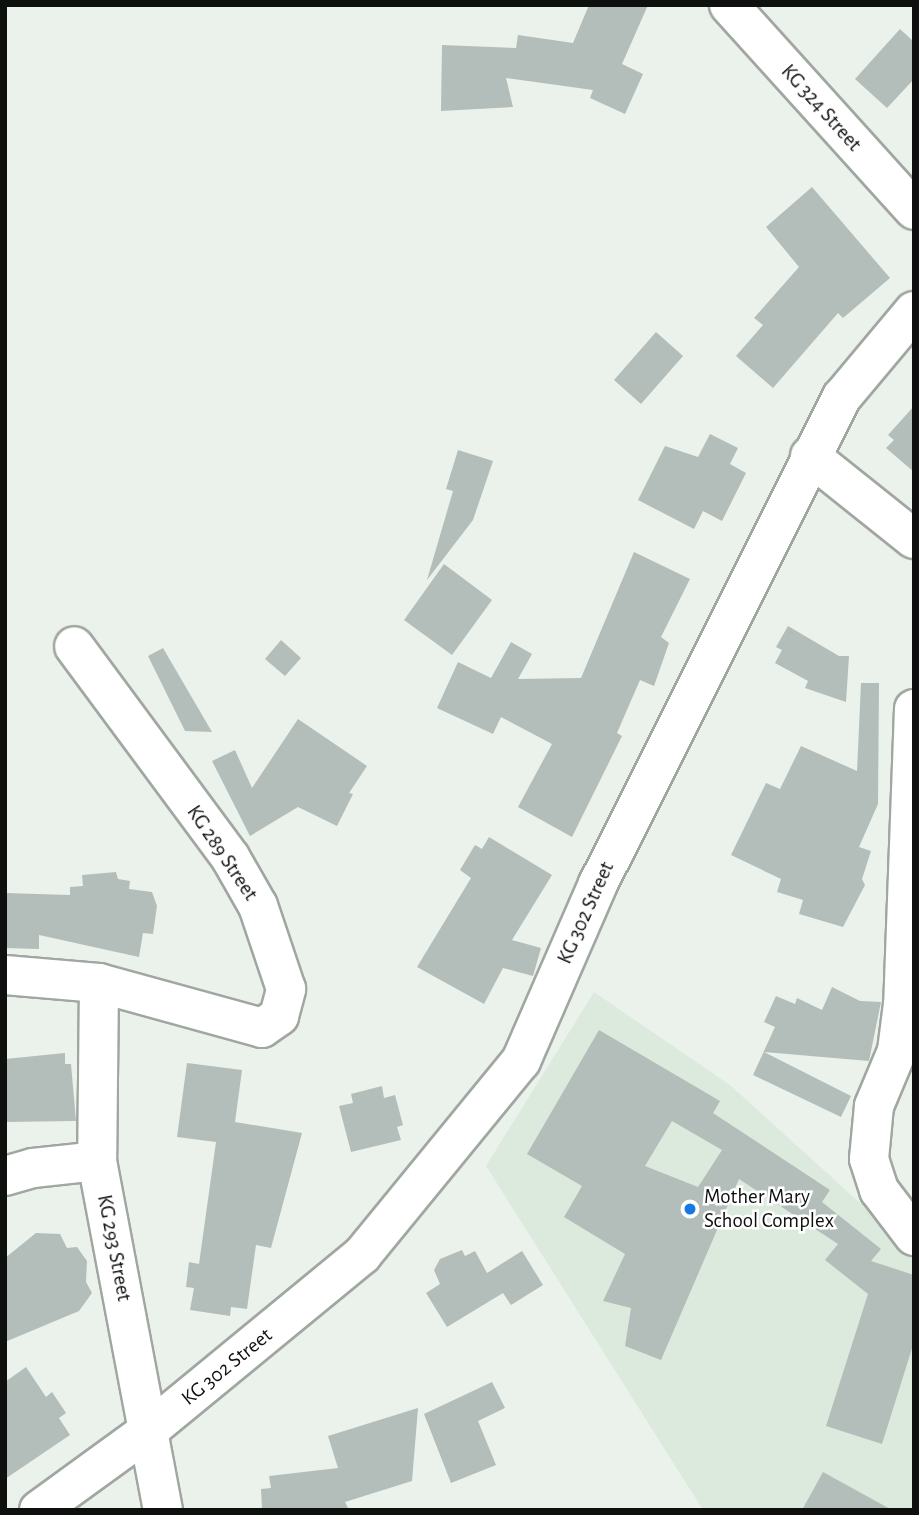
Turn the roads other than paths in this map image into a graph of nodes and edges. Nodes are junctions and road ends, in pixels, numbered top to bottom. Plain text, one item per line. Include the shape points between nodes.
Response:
1 (745, 11) edge
2 (914, 210) edge
3 (914, 311) edge
4 (810, 456) junction
5 (914, 539) edge
6 (74, 646) dead end
7 (914, 709) edge
8 (5, 975) edge
9 (99, 983) junction
10 (97, 1161) junction
11 (5, 1176) edge
12 (914, 1236) edge
13 (149, 1430) junction
14 (39, 1510) edge
15 (163, 1510) edge

1 - 2 street, KG 324 Street
3 - 4 street, KG 302 Street via 842,397
4 - 5 street
4 - 13 street, KG 302 Street via 598,884 521,1061 362,1255
6 - 9 street, KG 289 Street via 230,857 258,906 286,989 279,1016 262,1028
7 - 12 street via 903,1004 897,1051 874,1106 869,1159 879,1190
8 - 9 street, KG 289 Street
9 - 10 street, KG 293 Street
10 - 11 street
10 - 13 street, KG 293 Street
13 - 14 street, KG 302 Street
13 - 15 street, KG 293 Street

